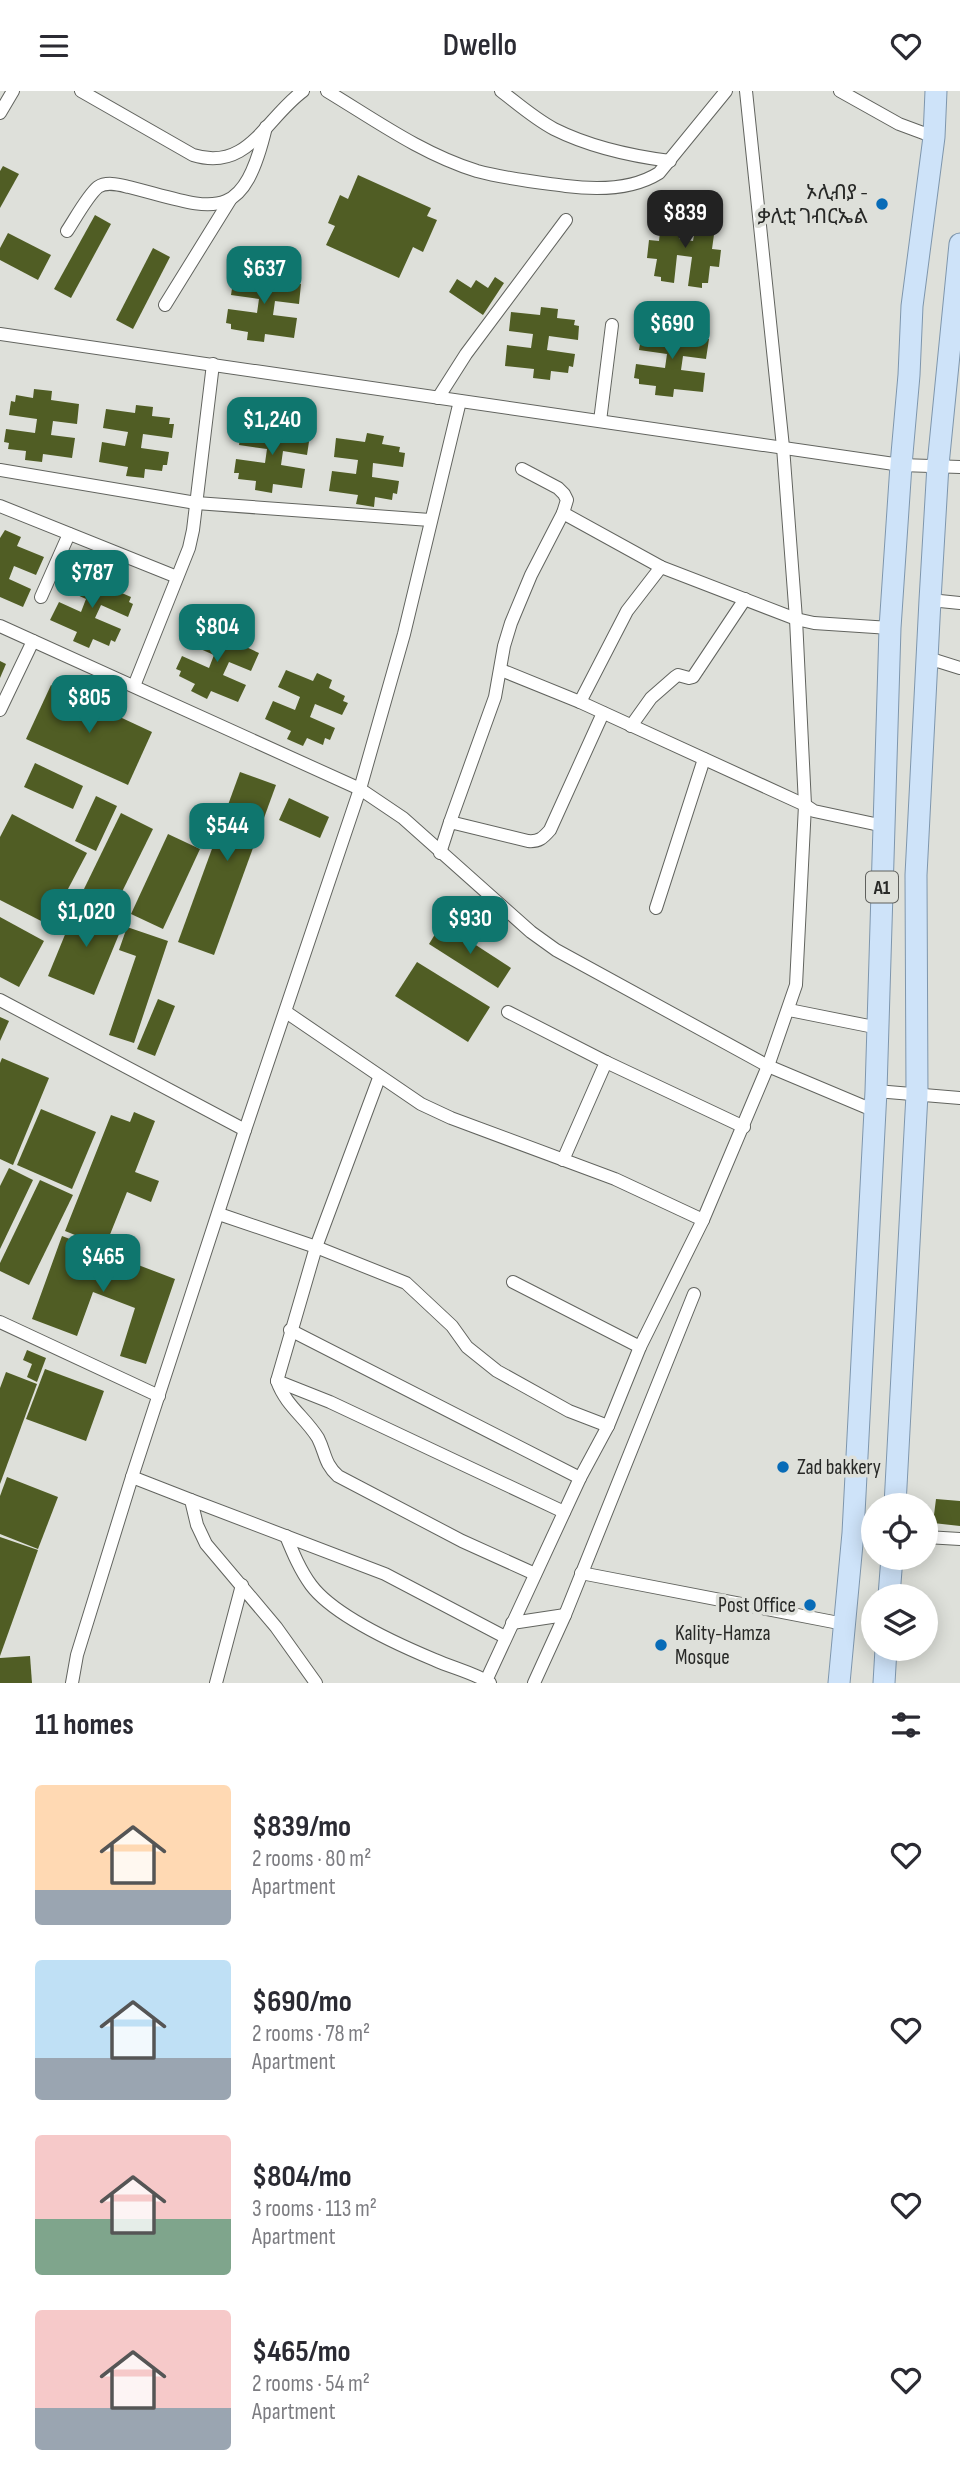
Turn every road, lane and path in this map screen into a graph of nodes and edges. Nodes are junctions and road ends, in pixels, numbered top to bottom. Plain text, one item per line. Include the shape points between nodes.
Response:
1 (13, 91) edge
2 (81, 91) edge
3 (303, 91) edge
4 (327, 91) edge
5 (501, 91) edge
6 (726, 91) edge
7 (746, 91) edge
8 (840, 91) edge
9 (936, 91) edge
10 (0, 113) edge
11 (266, 127) junction
12 (934, 137) junction
13 (670, 161) junction
14 (230, 200) junction
15 (566, 220) dead end
16 (67, 230) dead end
17 (960, 244) edge
18 (165, 305) dead end
19 (956, 305) edge
20 (612, 325) dead end
21 (0, 334) edge
22 (213, 364) junction
23 (438, 398) junction
24 (460, 401) junction
25 (600, 421) junction
26 (783, 447) junction
27 (901, 465) junction
28 (938, 465) junction
29 (960, 467) edge
30 (522, 469) dead end
31 (0, 470) edge
32 (196, 503) junction
33 (0, 506) edge
34 (563, 513) junction
35 (430, 520) junction
36 (69, 534) junction
37 (661, 567) junction
38 (177, 577) junction
39 (41, 597) dead end
40 (745, 599) junction
41 (930, 600) junction
42 (960, 603) edge
43 (796, 619) junction
44 (0, 626) edge
45 (890, 628) junction
46 (33, 641) junction
47 (928, 658) junction
48 (960, 668) edge
49 (501, 670) junction
50 (134, 687) junction
51 (580, 702) junction
52 (0, 710) edge
53 (603, 713) junction
54 (631, 726) junction
55 (704, 759) junction
56 (360, 789) junction
57 (805, 804) junction
58 (450, 822) junction
59 (884, 826) junction
60 (439, 853) junction
61 (656, 908) dead end
62 (0, 1000) edge
63 (789, 1010) junction
64 (286, 1012) junction
65 (508, 1012) dead end
66 (879, 1028) junction
67 (606, 1062) junction
68 (768, 1066) junction
69 (379, 1078) junction
70 (917, 1094) junction
71 (960, 1098) edge
72 (875, 1101) junction
73 (744, 1127) junction
74 (245, 1130) junction
75 (563, 1160) junction
76 (219, 1214) junction
77 (703, 1220) junction
78 (316, 1247) junction
79 (513, 1282) dead end
80 (694, 1294) dead end
81 (0, 1322) edge
82 (290, 1330) junction
83 (640, 1347) junction
84 (276, 1381) junction
85 (159, 1396) junction
86 (608, 1426) junction
87 (132, 1477) junction
88 (580, 1478) junction
89 (864, 1493) edge
90 (896, 1493) edge
91 (191, 1500) junction
92 (564, 1512) junction
93 (286, 1536) junction
94 (938, 1538) edge
95 (960, 1539) edge
96 (861, 1543) edge
97 (581, 1573) junction
98 (535, 1574) junction
99 (242, 1585) junction
100 (565, 1615) junction
101 (512, 1623) junction
102 (844, 1624) junction
103 (505, 1637) junction
104 (885, 1661) edge
105 (487, 1682) edge
106 (72, 1683) edge
107 (216, 1683) edge
108 (316, 1683) edge
109 (534, 1683) edge
110 (839, 1683) edge
111 (884, 1683) edge

1 - 10 street
2 - 11 street via 192,155 210,160 237,152
3 - 11 street
4 - 13 street via 445,159 525,181 579,188 628,185 647,181
5 - 13 street via 539,120 575,138
6 - 13 street
7 - 26 street
8 - 12 street
9 - 12 main road, A1
11 - 14 street via 250,178
12 - 27 main road, A1 via 912,306
14 - 16 street via 206,206 106,184 97,187
14 - 18 street
15 - 23 street
17 - 19 main road, A1
19 - 28 main road, A1
20 - 25 street
21 - 22 street
22 - 23 street
22 - 32 street
23 - 24 street
24 - 25 street
24 - 35 street
25 - 26 street
26 - 27 street
26 - 43 street
27 - 28 street
27 - 45 main road, A1
28 - 29 street
28 - 41 main road, A1
30 - 34 street via 564,494
31 - 32 street
32 - 35 street
32 - 38 street via 193,530
33 - 36 street
34 - 37 street
34 - 49 street via 511,623
35 - 56 street via 404,634
36 - 38 street
36 - 39 street
37 - 40 street
37 - 51 street via 627,611
38 - 50 street
40 - 43 street
40 - 54 street via 693,677 675,677 651,698
41 - 42 street
41 - 47 main road, A1
43 - 45 street
43 - 57 street
44 - 46 street
45 - 59 main road, A1
46 - 50 street
46 - 52 street
47 - 48 street
47 - 70 main road, A1 via 916,875
49 - 51 street
49 - 58 street
50 - 56 street
51 - 53 street
53 - 54 street
53 - 58 street via 544,838 527,841
54 - 55 street
55 - 57 street
55 - 61 street
56 - 60 street via 403,818
56 - 64 street
57 - 59 street via 814,811
57 - 63 street via 798,970
58 - 60 street
59 - 66 main road, A1
60 - 68 street via 542,941
62 - 74 street
63 - 66 street
63 - 68 street
64 - 69 street
64 - 74 street
65 - 67 street
66 - 72 main road, A1
67 - 73 street
67 - 75 street
68 - 72 street
68 - 73 street
69 - 75 street via 451,1118
69 - 78 street
70 - 71 street
70 - 72 street
70 - 90 main road, A1
72 - 89 main road, A1
73 - 77 street
74 - 76 street
75 - 77 street
76 - 78 street
76 - 85 street
77 - 83 street
78 - 82 street
78 - 86 street via 406,1283 452,1326 467,1347 497,1371 569,1411
79 - 83 street
80 - 97 street
81 - 85 street
82 - 84 street
82 - 88 street
83 - 86 street
84 - 92 street
84 - 98 street via 338,1476
85 - 87 street
86 - 88 street
87 - 91 street
87 - 106 street
88 - 92 street
91 - 93 street
91 - 99 street via 206,1544
92 - 98 street
93 - 103 street via 385,1574
93 - 105 street via 312,1586 331,1605 372,1630
94 - 95 street
96 - 102 main road, A1
97 - 100 street
97 - 102 street
98 - 101 street
99 - 107 street
99 - 108 street
100 - 101 street
100 - 109 street
101 - 103 street
102 - 110 main road, A1
103 - 105 street
104 - 111 main road

